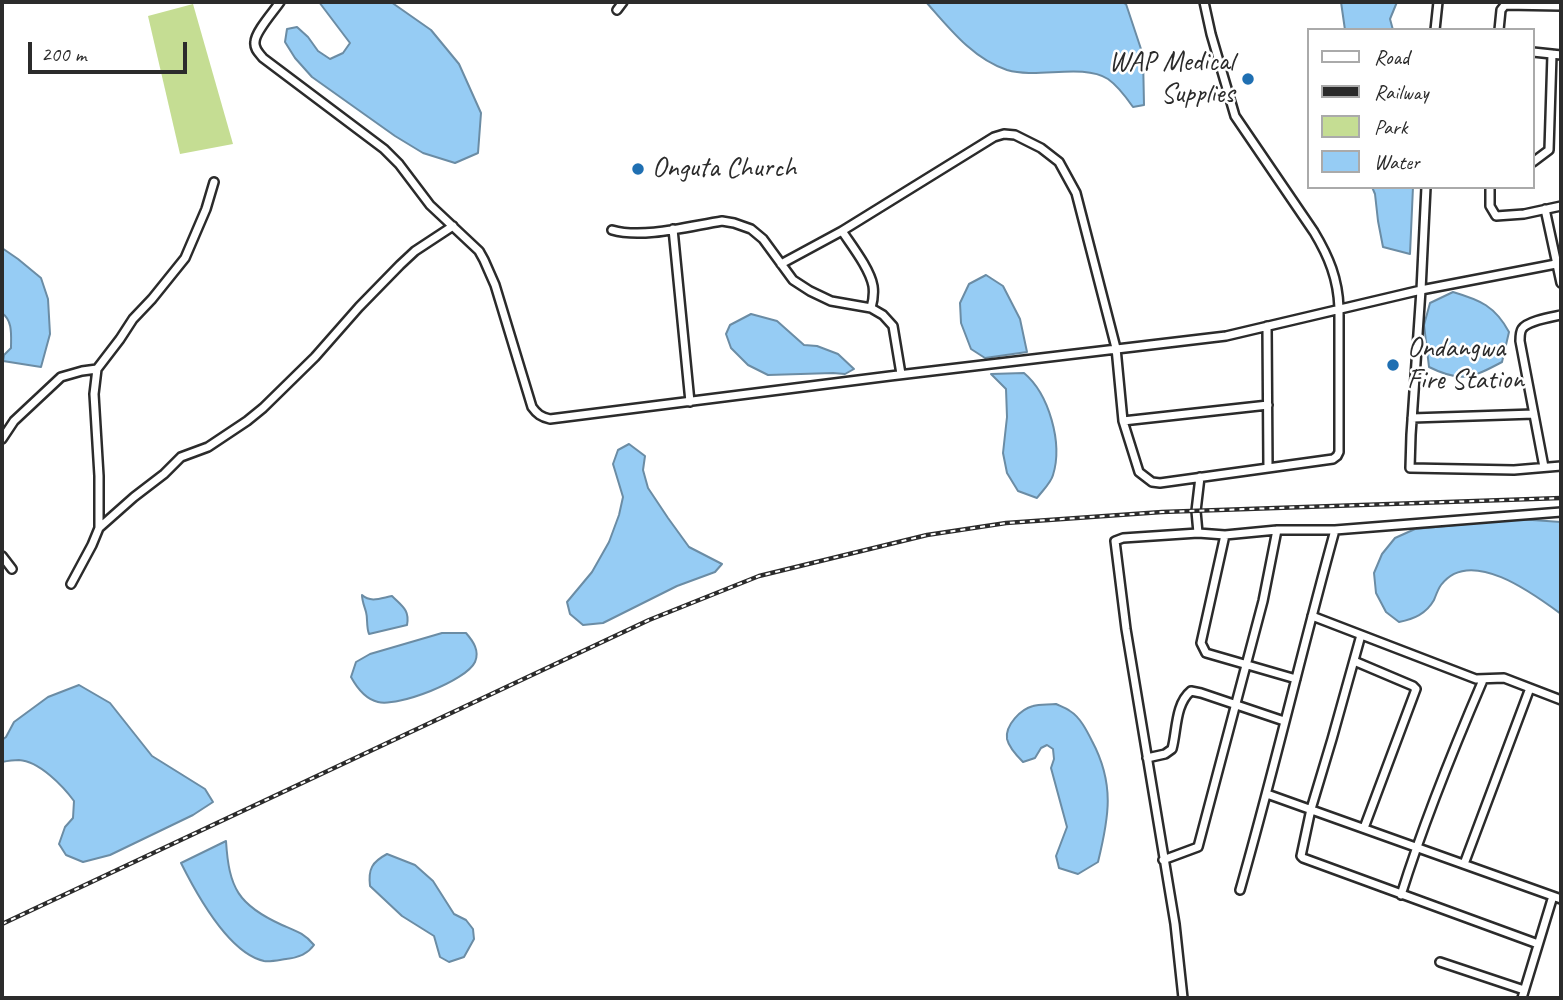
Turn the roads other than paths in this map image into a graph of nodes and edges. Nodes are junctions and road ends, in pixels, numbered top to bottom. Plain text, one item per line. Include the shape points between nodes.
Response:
1 (280, 2) edge
2 (623, 2) edge
3 (1204, 2) edge
4 (1437, 2) edge
5 (1561, 6) edge
6 (617, 10) dead end
7 (1435, 28) edge
8 (1499, 28) edge
9 (1535, 52) edge
10 (1552, 54) junction
11 (1561, 55) edge
12 (1535, 160) edge
13 (214, 182) dead end
14 (1426, 189) edge
15 (1490, 189) edge
16 (1561, 206) edge
17 (1545, 209) junction
18 (453, 226) junction
19 (673, 229) junction
20 (612, 230) dead end
21 (842, 231) junction
22 (781, 264) junction
23 (1559, 264) edge
24 (1561, 283) edge
25 (1421, 290) junction
26 (871, 308) junction
27 (1339, 308) junction
28 (1561, 315) edge
29 (1267, 326) junction
30 (1116, 348) junction
31 (97, 369) junction
32 (901, 374) junction
33 (690, 402) junction
34 (1268, 405) junction
35 (1534, 414) junction
36 (1412, 418) junction
37 (1123, 421) junction
38 (2, 439) edge
39 (1561, 466) edge
40 (1544, 467) junction
41 (1268, 468) junction
42 (1200, 477) junction
43 (1561, 512) edge
44 (99, 528) junction
45 (1277, 530) junction
46 (1335, 530) junction
47 (1198, 533) junction
48 (1224, 535) junction
49 (2, 556) edge
50 (12, 569) dead end
51 (71, 584) dead end
52 (1312, 616) junction
53 (1361, 635) junction
54 (1354, 661) junction
55 (1246, 665) junction
56 (1296, 679) junction
57 (1483, 680) junction
58 (1530, 688) junction
59 (1561, 700) edge
60 (1235, 704) junction
61 (1284, 721) junction
62 (1147, 758) junction
63 (1267, 794) junction
64 (1311, 809) junction
65 (1364, 828) junction
66 (1416, 847) junction
67 (1163, 860) junction
68 (1464, 864) junction
69 (1240, 890) dead end
70 (1401, 895) junction
71 (1553, 896) junction
72 (1561, 899) edge
73 (1538, 944) junction
74 (1440, 962) dead end
75 (1523, 994) edge
76 (1183, 998) edge

1 - 18 street via 257,36 257,51 384,149
2 - 6 street
3 - 27 street via 1235,116 1326,252
4 - 7 street
5 - 8 street via 1504,5
9 - 10 street
10 - 11 street
10 - 12 street via 1549,150
13 - 31 street via 185,258
14 - 25 street
15 - 17 street via 1490,206 1496,216
16 - 17 street
17 - 23 street
18 - 33 street via 484,260 536,413 550,419
18 - 44 street via 400,265 263,408 208,447 181,457
19 - 20 street via 624,234
19 - 22 street via 734,223 763,239
19 - 33 street
21 - 22 street
21 - 26 street via 873,285
21 - 30 street via 994,137 1015,135 1059,162 1076,193
22 - 26 street via 793,280 810,291 831,301
23 - 24 street
23 - 25 street
25 - 27 street
25 - 36 street
26 - 32 street via 892,326
27 - 29 street
27 - 41 street via 1339,452 1333,459
28 - 35 street via 1524,326 1521,331
29 - 30 street via 1226,336
29 - 34 street
30 - 32 street
30 - 37 street
31 - 38 street via 61,377 14,421
31 - 44 street
32 - 33 street
34 - 37 street
34 - 41 street
35 - 36 street
35 - 40 street
36 - 40 street via 1410,468
37 - 42 street via 1139,472 1146,478 1160,483
39 - 40 street
41 - 42 street
42 - 47 street
43 - 46 street
44 - 51 street
45 - 46 street
45 - 48 street
45 - 55 street
46 - 52 street
47 - 48 street
47 - 62 street via 1115,541
48 - 55 street via 1201,643 1206,653
49 - 50 street
52 - 53 street
52 - 56 street
53 - 54 street
53 - 57 street
54 - 64 street
54 - 65 street via 1416,689
55 - 56 street
55 - 60 street
56 - 61 street
57 - 58 street via 1504,678
57 - 66 street
58 - 59 street
58 - 68 street
60 - 61 street
60 - 62 street via 1191,691 1181,706 1172,749
60 - 67 street via 1198,847
61 - 63 street
62 - 67 street
63 - 64 street
63 - 69 street
64 - 65 street
64 - 70 street via 1303,858
65 - 66 street
66 - 68 street
66 - 70 street
67 - 76 street
68 - 71 street
70 - 73 street
71 - 72 street
71 - 73 street
73 - 75 street
74 - 75 street

